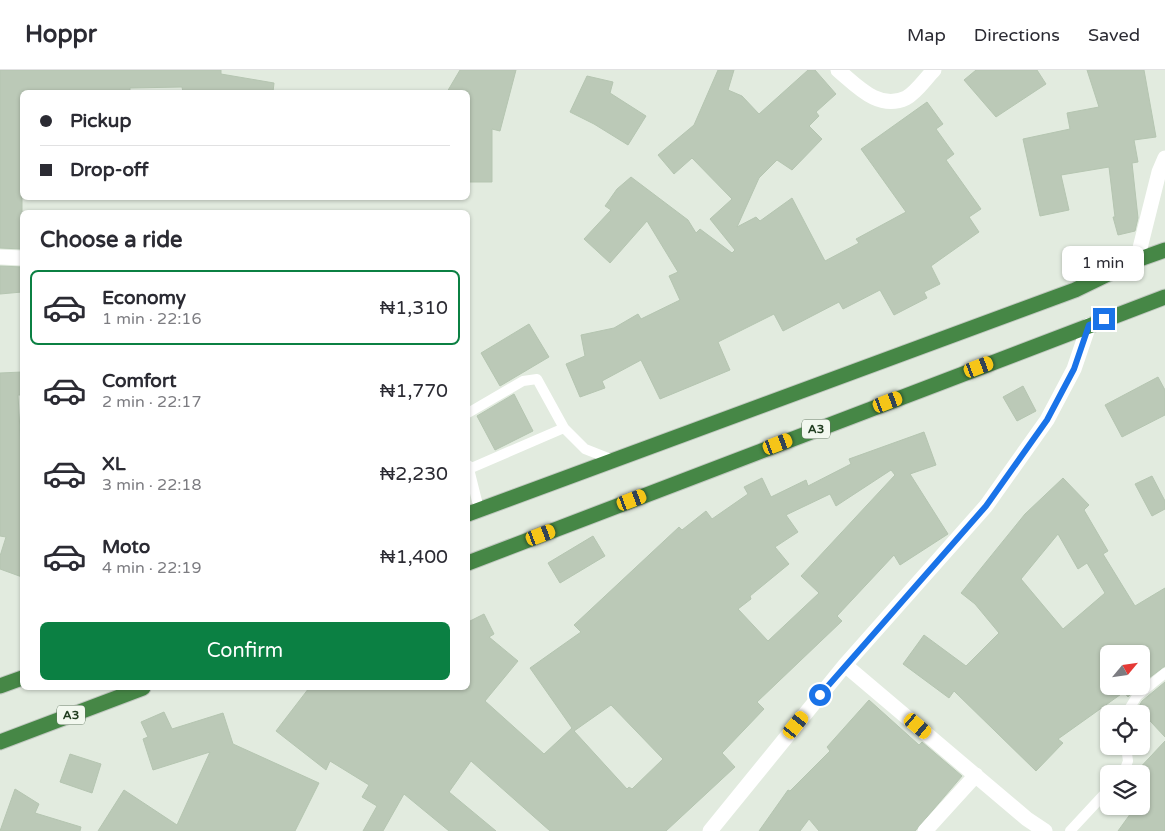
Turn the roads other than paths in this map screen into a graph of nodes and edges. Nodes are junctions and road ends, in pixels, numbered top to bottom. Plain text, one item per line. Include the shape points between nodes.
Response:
1 (838, 70) edge
2 (934, 70) edge
3 (1165, 158) edge
4 (1165, 250) edge
5 (0, 257) edge
6 (20, 258) edge
7 (1137, 260) junction
8 (1165, 297) edge
9 (1089, 325) junction
10 (470, 412) edge
11 (564, 428) junction
12 (613, 460) junction
13 (470, 465) edge
14 (470, 484) edge
15 (473, 512) edge
16 (470, 562) edge
17 (845, 665) junction
18 (1165, 673) edge
19 (20, 679) edge
20 (0, 686) edge
21 (137, 690) edge
22 (1132, 705) edge
23 (0, 742) edge
24 (976, 775) junction
25 (1100, 799) edge
26 (710, 831) edge
27 (925, 831) edge
28 (1045, 831) edge
29 (1070, 831) edge

1 - 2 street via 873,99 894,101 907,98
3 - 7 street via 1158,172
4 - 7 highway
5 - 6 street
7 - 12 highway via 1075,290
8 - 9 highway, A3
9 - 16 highway, A3
9 - 17 street via 1074,369 1047,420 986,506
10 - 11 lane via 523,381 537,379
11 - 12 lane via 585,449
11 - 13 lane
12 - 15 highway
14 - 15 lane
17 - 24 street
17 - 26 street
18 - 22 lane via 1137,696
19 - 20 highway
21 - 23 highway, A3
24 - 27 street
24 - 28 street
25 - 29 lane

